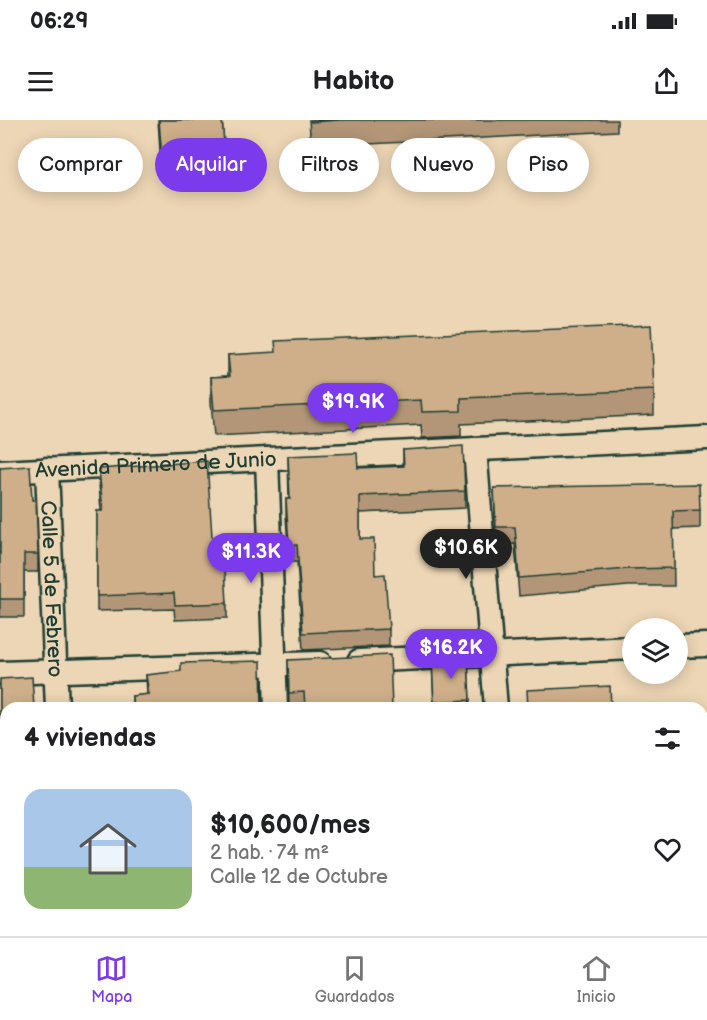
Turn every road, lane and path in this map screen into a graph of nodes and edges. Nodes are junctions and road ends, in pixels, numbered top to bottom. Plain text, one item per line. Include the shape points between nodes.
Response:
1 (707, 438) edge
2 (475, 449) junction
3 (267, 459) junction
4 (47, 469) junction
5 (0, 471) edge
6 (707, 645) edge
7 (688, 646) edge
8 (622, 648) edge
9 (492, 654) junction
10 (274, 665) junction
11 (55, 671) junction
12 (0, 673) edge
13 (57, 702) edge
14 (276, 702) edge
15 (496, 702) edge

1 - 2 street, Avenida Primero de Junio
2 - 3 street, Avenida Primero de Junio
2 - 9 street
3 - 4 street, Avenida Primero de Junio
3 - 10 street
4 - 5 street, Avenida Primero de Junio
4 - 11 street, Calle 5 de Febrero
6 - 7 street
8 - 9 street
9 - 10 street
9 - 15 street
10 - 11 street
10 - 14 street
11 - 12 street
11 - 13 street, Calle 5 de Febrero

